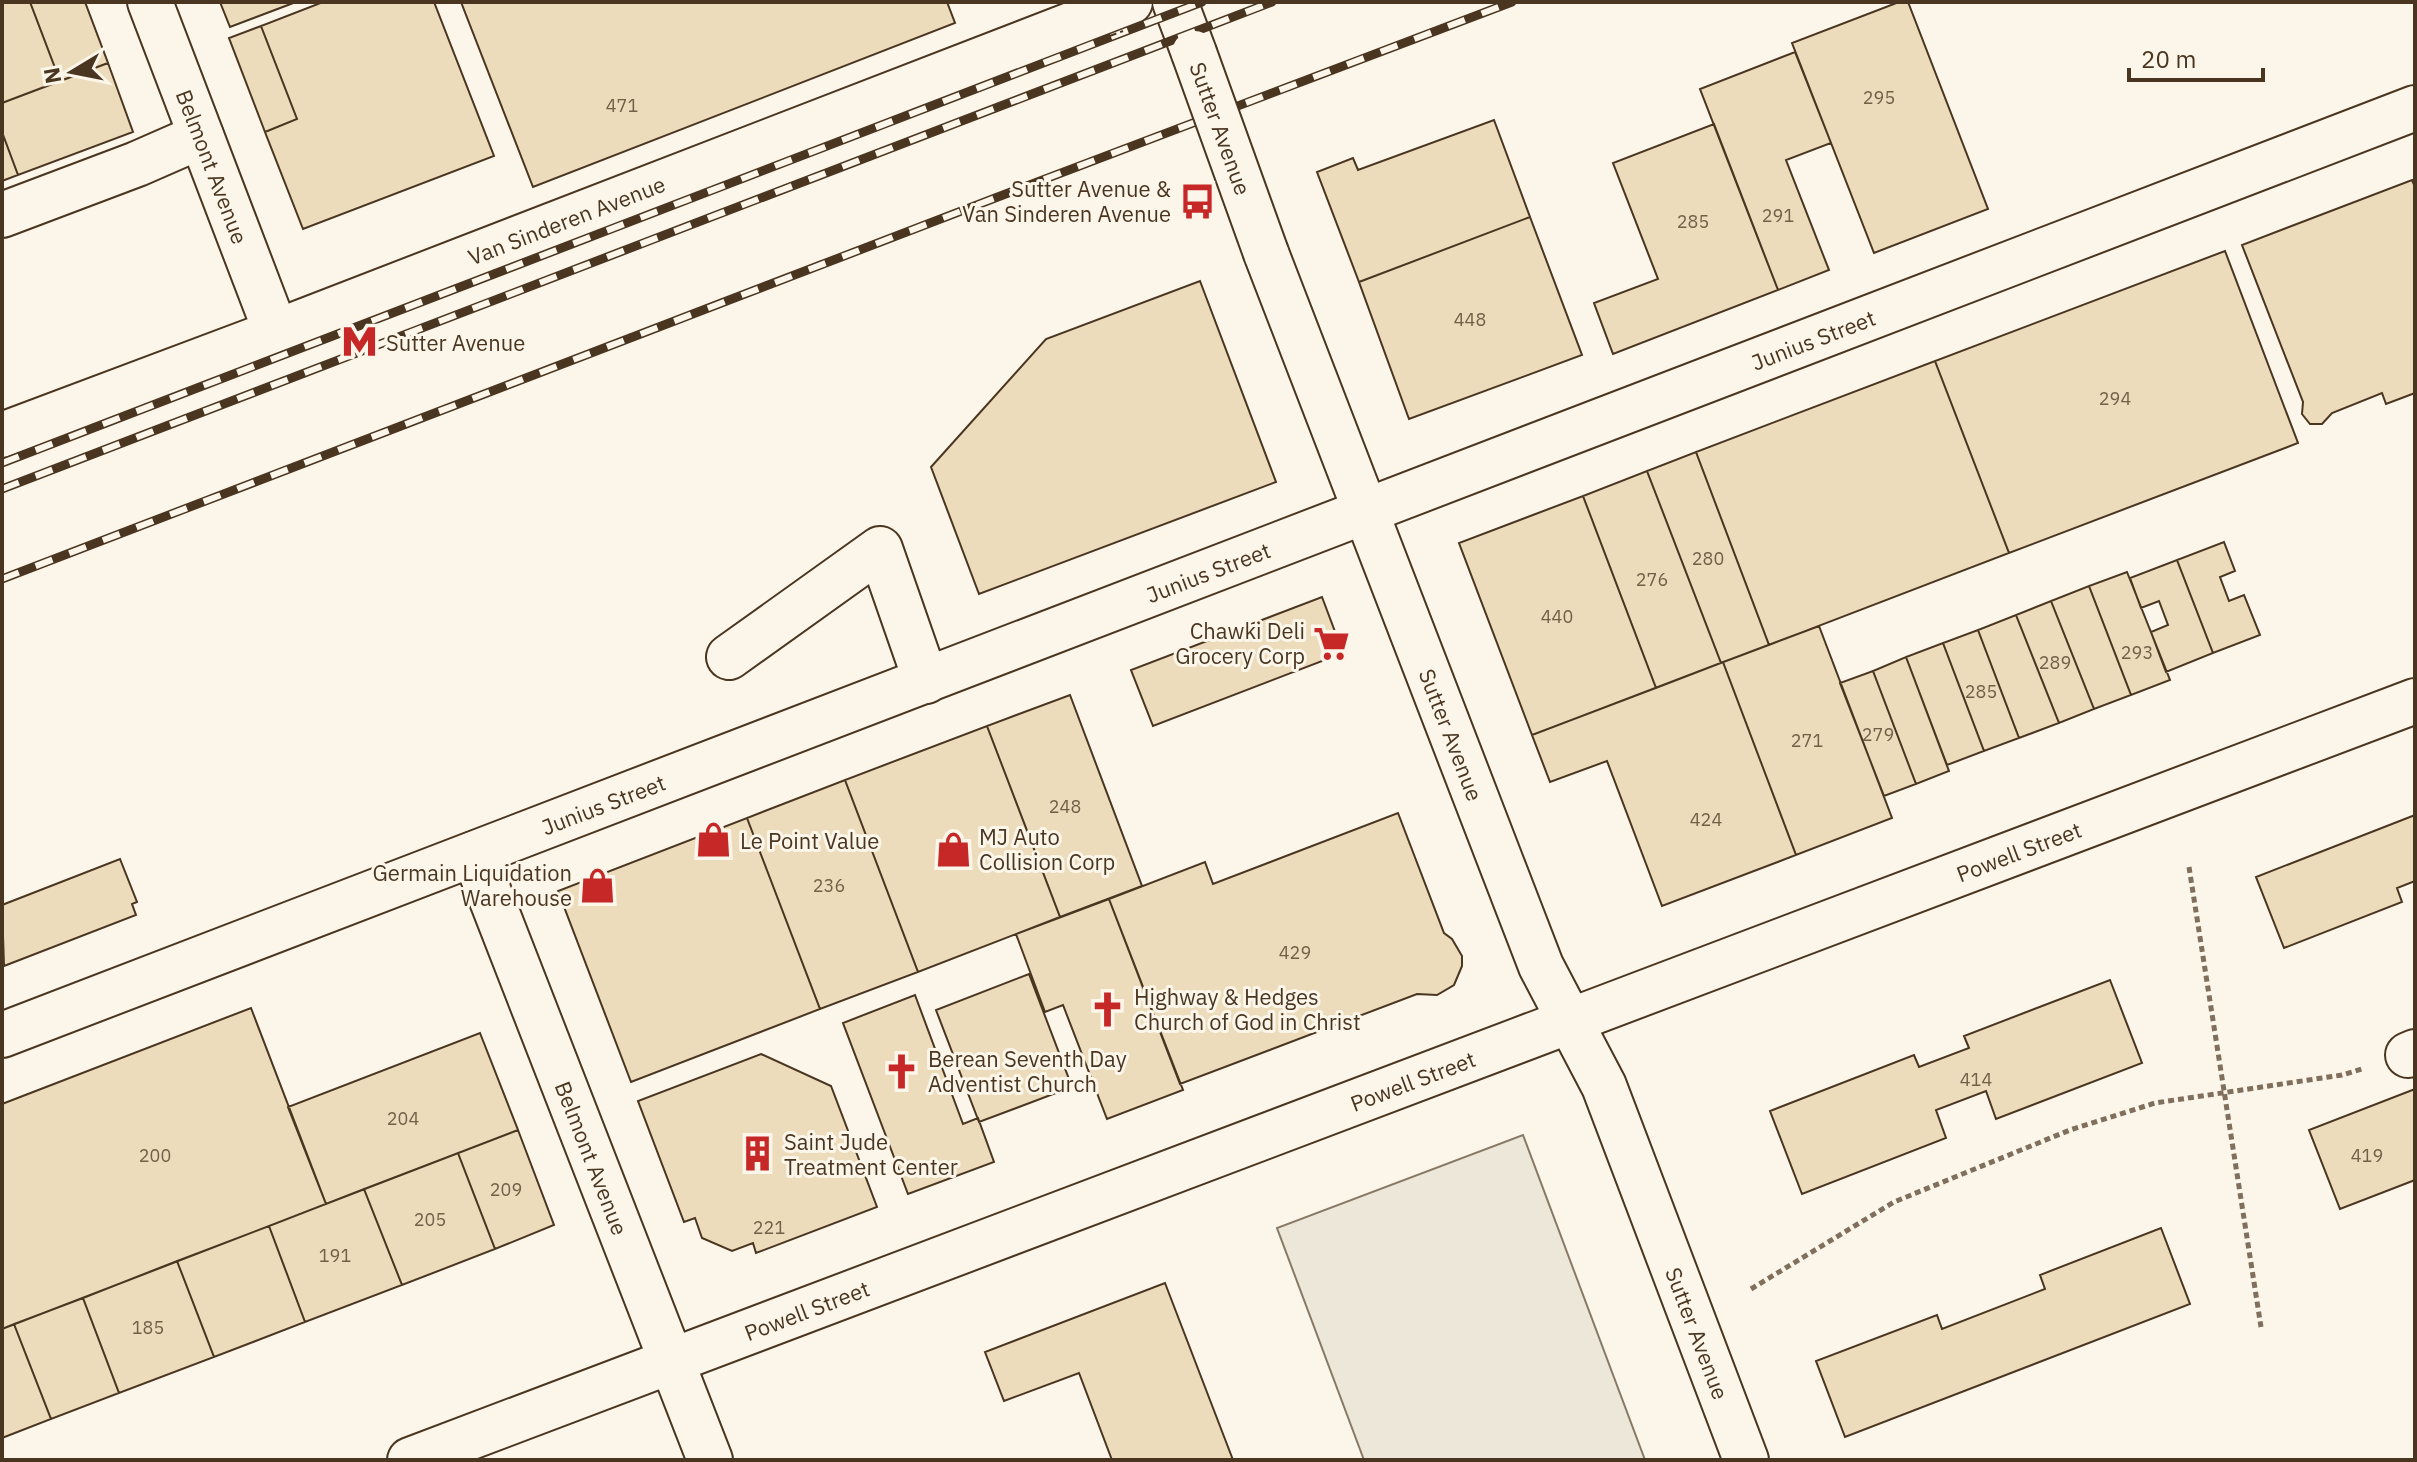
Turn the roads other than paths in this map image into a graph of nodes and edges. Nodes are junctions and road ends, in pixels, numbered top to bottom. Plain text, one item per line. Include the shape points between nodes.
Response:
1 (150, 2) edge
2 (1130, 2) edge
3 (1175, 2) edge
4 (2415, 108) edge
5 (201, 136) junction
6 (2, 215) edge
7 (276, 332) junction
8 (2, 435) edge
9 (1367, 512) junction
10 (729, 657) dead end
11 (926, 681) junction
12 (2415, 701) edge
13 (474, 854) junction
14 (1570, 1022) junction
15 (2, 1035) edge
16 (672, 1360) junction
17 (410, 1460) edge
18 (710, 1460) edge
19 (1746, 1460) edge

1 - 5 street, Belmont Avenue
2 - 7 street, Van Sinderen Avenue
3 - 9 street, Sutter Avenue, bridge
4 - 9 street, Junius Street
5 - 6 street
5 - 7 street, Belmont Avenue
7 - 8 street, Van Sinderen Avenue
9 - 11 street, Junius Street
9 - 14 street, Sutter Avenue via 1541,966
10 - 11 street via 880,549
11 - 13 street, Junius Street
12 - 14 street, Powell Street
13 - 15 street, Junius Street
13 - 16 street, Belmont Avenue
14 - 16 street, Powell Street
14 - 19 street, Sutter Avenue via 1604,1086
16 - 17 street, Powell Street
16 - 18 street, Belmont Avenue

